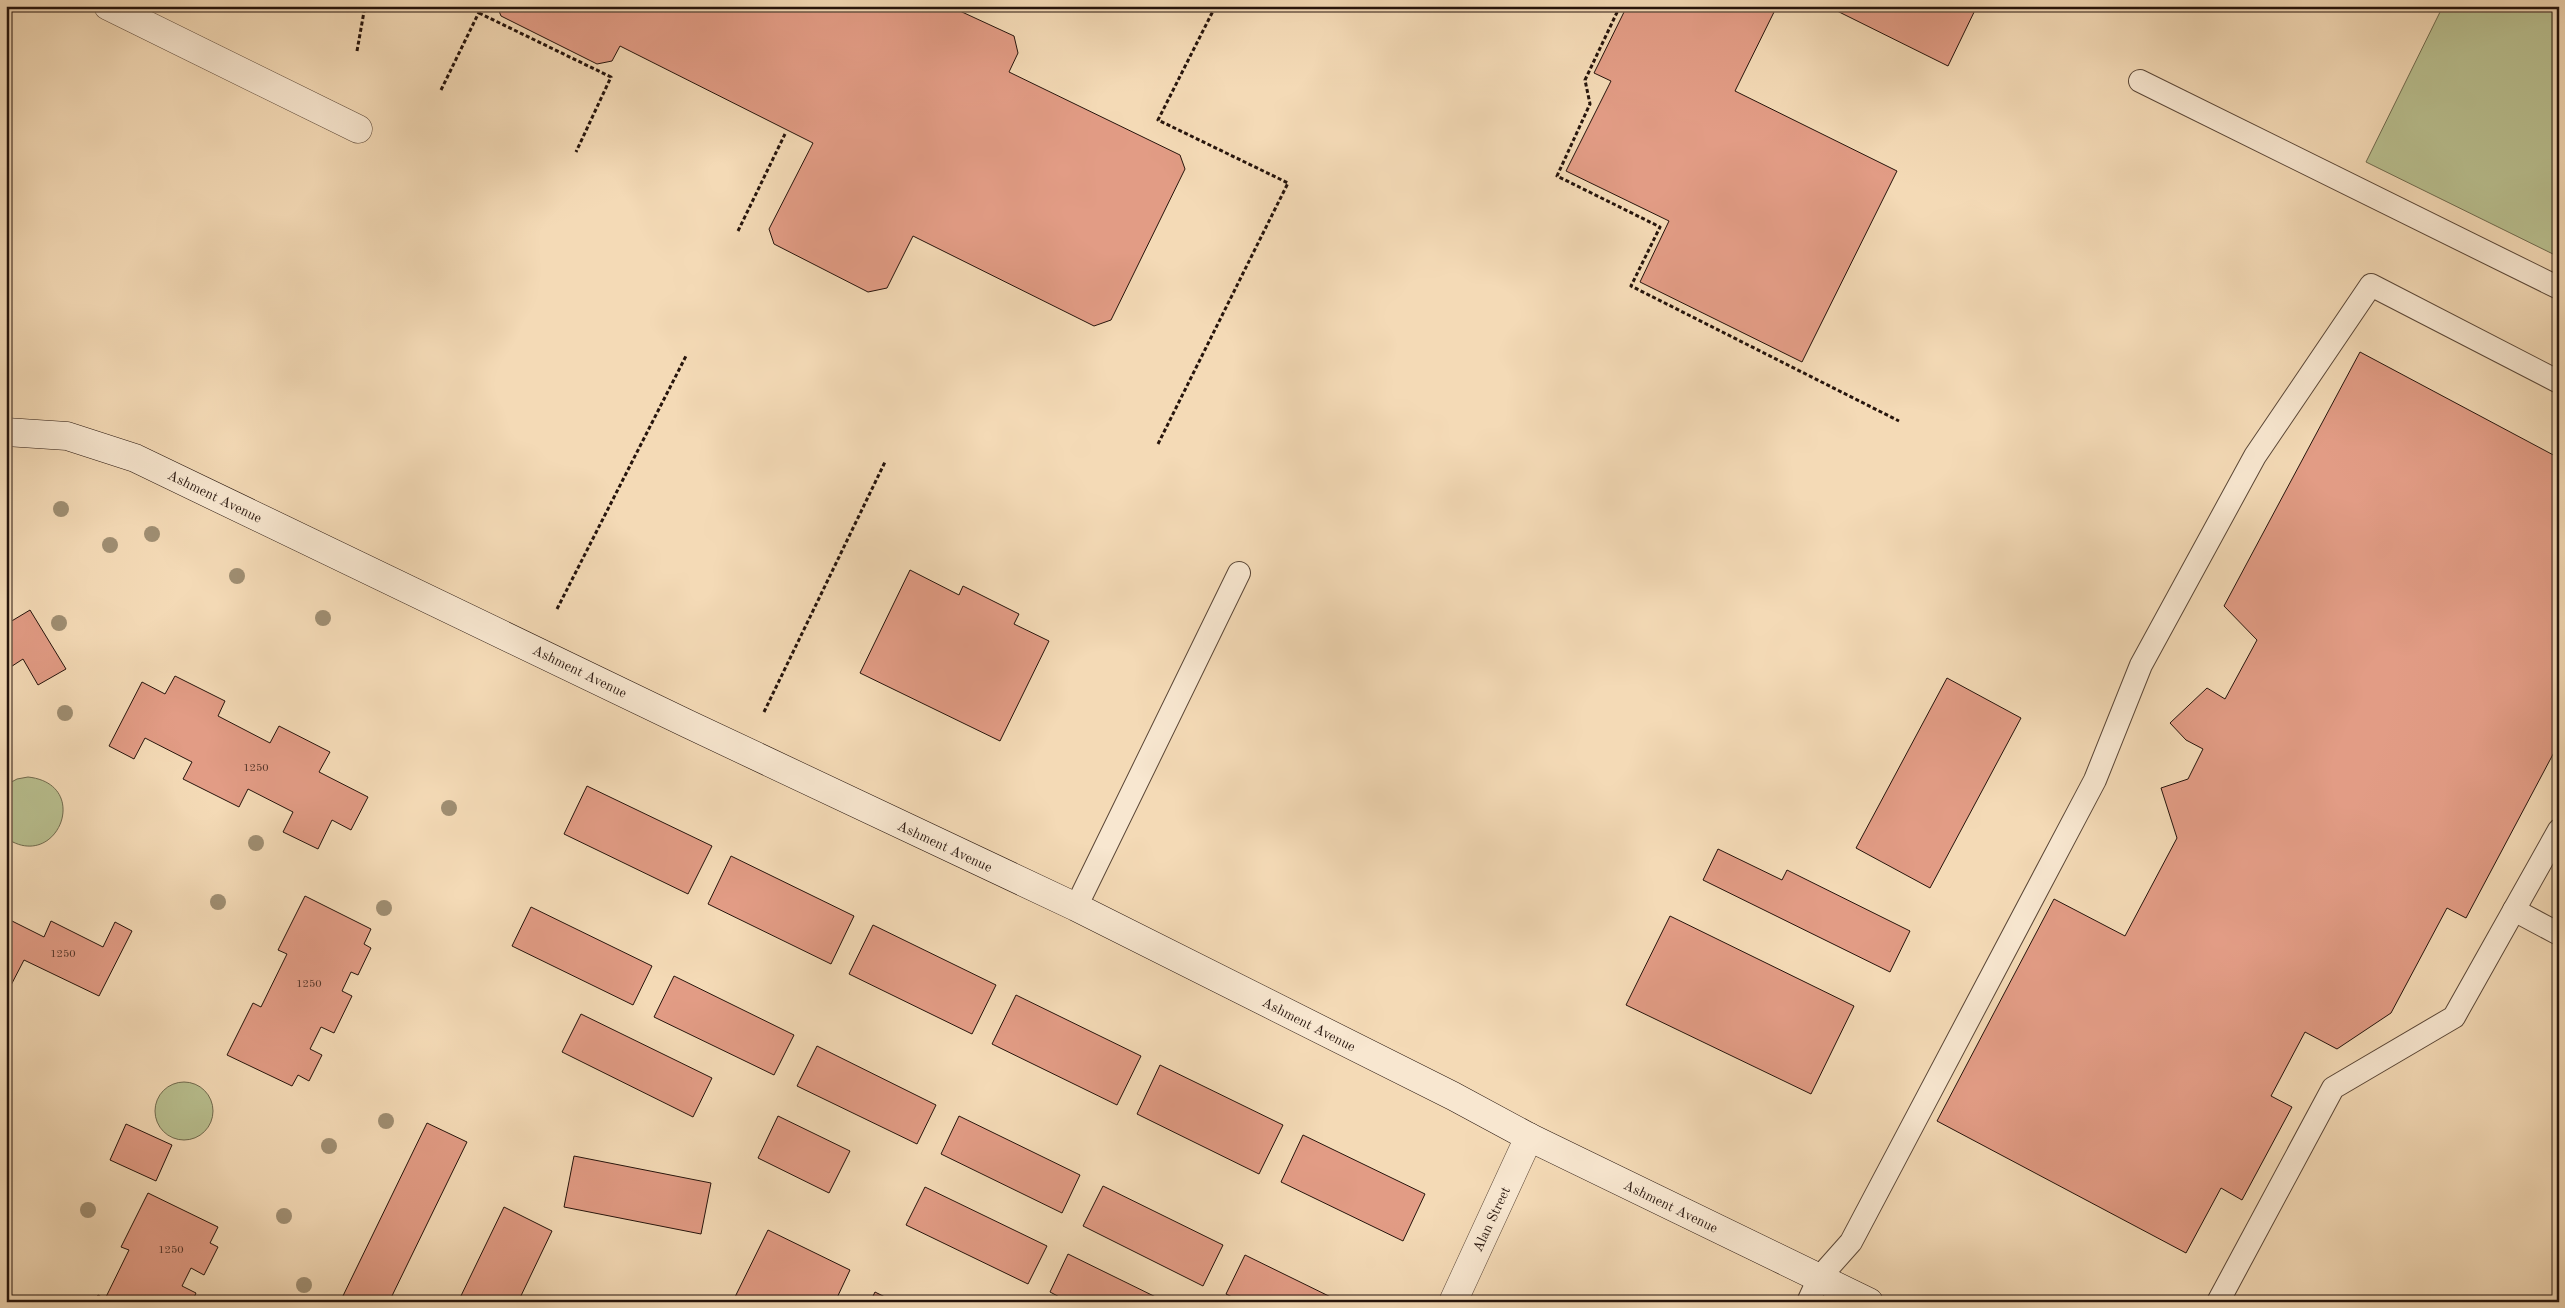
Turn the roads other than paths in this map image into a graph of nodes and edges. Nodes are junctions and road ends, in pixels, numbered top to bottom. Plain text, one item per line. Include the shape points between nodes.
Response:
1 (108, 6) edge
2 (2140, 81) dead end
3 (358, 129) dead end
4 (2559, 288) edge
5 (2559, 382) edge
6 (6, 432) edge
7 (1239, 573) dead end
8 (2559, 830) edge
9 (1076, 907) junction
10 (2514, 910) junction
11 (2559, 934) edge
12 (1530, 1137) junction
13 (1814, 1290) edge
14 (1453, 1302) edge
15 (1869, 1302) edge
16 (2218, 1302) edge

1 - 3 street
2 - 4 lane
5 - 13 lane via 2371,285 2250,465 2141,665 2095,780 1851,1242
6 - 9 street, Ashment Avenue via 67,436 136,458
7 - 9 lane
8 - 10 lane
9 - 12 street, Ashment Avenue
10 - 11 lane
10 - 16 lane via 2454,1017 2333,1088
12 - 13 street, Ashment Avenue
12 - 14 street, Alan Street
13 - 15 street, Ashment Avenue

